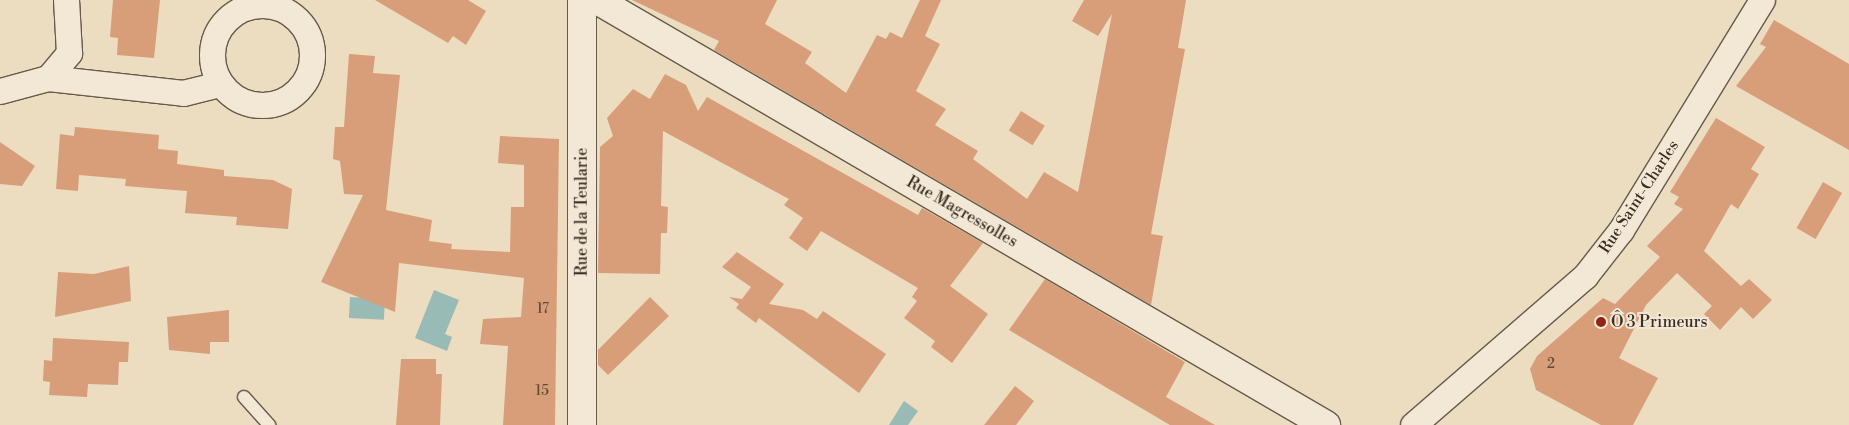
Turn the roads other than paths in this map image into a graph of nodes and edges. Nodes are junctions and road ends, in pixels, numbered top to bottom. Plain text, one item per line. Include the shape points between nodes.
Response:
1 (66, 0) edge
2 (582, 0) edge
3 (597, 0) edge
4 (1762, 0) edge
5 (48, 78) junction
6 (218, 84) junction
7 (0, 92) edge
8 (244, 397) dead end
9 (269, 425) edge
10 (582, 425) edge
11 (1326, 425) edge
12 (1413, 425) edge

1 - 5 street via 69,53
2 - 10 street, Rue de la Teularie
3 - 11 street, Rue Magressolles
4 - 12 street, Rue Saint-Charles via 1621,230 1585,276
5 - 6 street via 182,93
5 - 7 street
6 - 6 street via 255,108 297,95 315,54 301,19 266,2 229,14 210,47
8 - 9 lane

